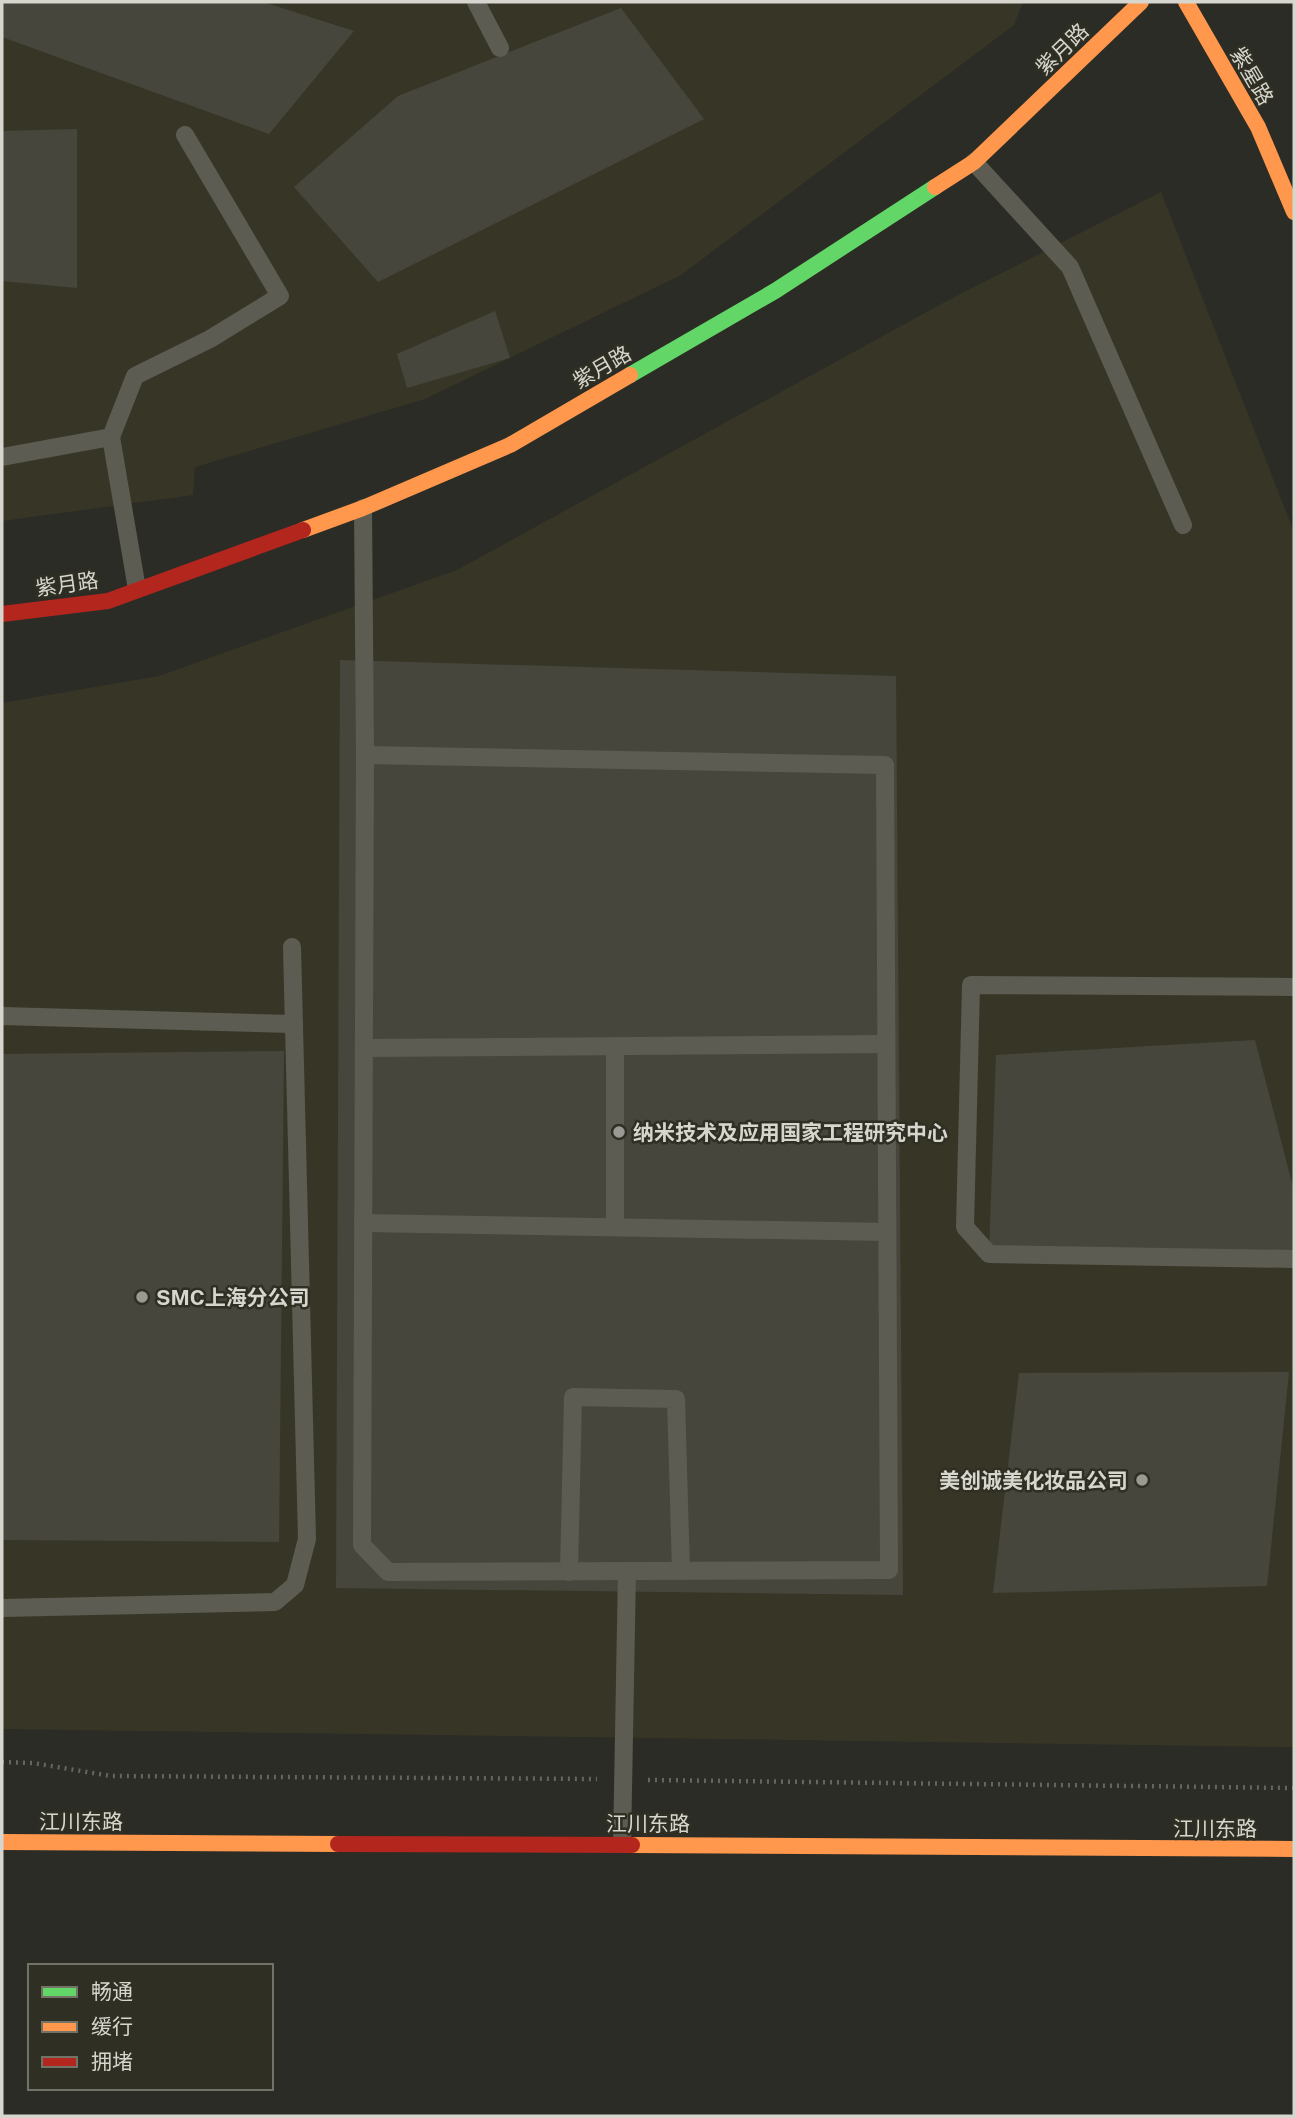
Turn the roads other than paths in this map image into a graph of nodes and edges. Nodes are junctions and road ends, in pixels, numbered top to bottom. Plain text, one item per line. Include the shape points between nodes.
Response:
1 (476, 2) edge
2 (1141, 2) edge
3 (1186, 2) edge
4 (500, 48) dead end
5 (185, 135) dead end
6 (974, 162) junction
7 (1294, 212) edge
8 (111, 437) junction
9 (2, 457) edge
10 (363, 508) junction
11 (1183, 525) dead end
12 (137, 589) junction
13 (2, 614) edge
14 (365, 755) junction
15 (292, 947) dead end
16 (1294, 988) edge
17 (2, 1016) edge
18 (294, 1024) junction
19 (886, 1044) junction
20 (615, 1046) junction
21 (364, 1048) junction
22 (363, 1223) junction
23 (615, 1227) junction
24 (887, 1232) junction
25 (1294, 1259) edge
26 (627, 1571) junction
27 (681, 1571) junction
28 (569, 1572) junction
29 (2, 1608) edge
30 (2, 1842) edge
31 (622, 1844) junction
32 (1294, 1849) edge

1 - 4 lane
2 - 6 street, 紫月路
3 - 7 street, 紫星路 via 1258,127
5 - 8 lane via 280,296 135,376
6 - 10 street, 紫月路 via 775,291 510,445
6 - 11 lane via 1070,267
8 - 9 lane
8 - 12 lane
10 - 12 street, 紫月路
10 - 14 lane
12 - 13 street, 紫月路 via 108,601
14 - 19 lane via 885,765
14 - 21 lane
15 - 18 lane
16 - 25 lane via 971,985 965,1227 989,1254
17 - 18 lane
18 - 29 lane via 307,1539 295,1585 275,1602
19 - 20 lane
19 - 24 lane
20 - 21 lane
20 - 23 lane
21 - 22 lane
22 - 23 lane
22 - 28 lane via 362,1545 388,1572
23 - 24 lane
24 - 27 lane via 889,1570
26 - 27 lane
26 - 28 lane
26 - 31 lane
27 - 28 lane via 676,1399 573,1397
30 - 31 street, 江川东路
31 - 32 street, 江川东路

